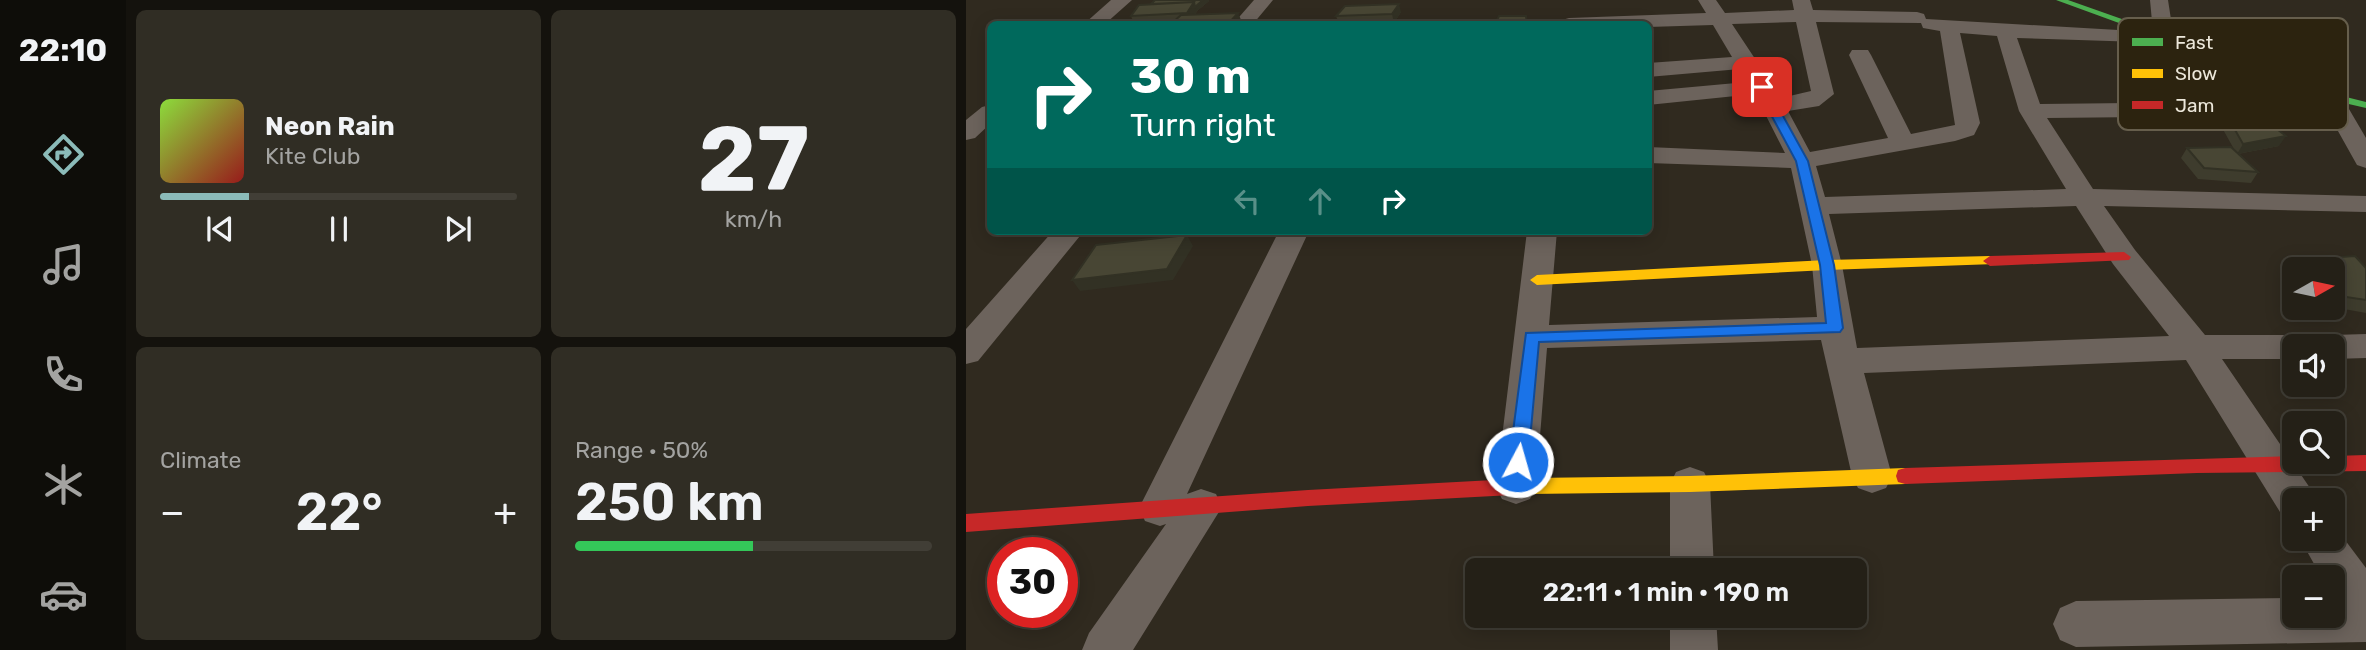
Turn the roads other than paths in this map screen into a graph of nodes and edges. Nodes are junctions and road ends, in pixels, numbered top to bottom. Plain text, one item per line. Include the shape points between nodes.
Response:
1 (1123, 0) edge
2 (1264, 0) edge
3 (1567, 0) edge
4 (2060, 0) edge
5 (2159, 0) edge
6 (1802, 8) edge
7 (1713, 9) edge
8 (1913, 9) edge
9 (2161, 18) edge
10 (1098, 21) edge
11 (1246, 21) edge
12 (1567, 21) edge
13 (1596, 21) edge
14 (2118, 22) edge
15 (1949, 27) junction
16 (2005, 31) junction
17 (2118, 37) edge
18 (1860, 55) dead end
19 (1652, 70) edge
20 (1761, 85) junction
21 (1652, 98) edge
22 (2348, 104) edge
23 (2366, 106) edge
24 (2118, 109) edge
25 (2031, 111) junction
26 (984, 114) edge
27 (2348, 129) edge
28 (966, 133) edge
29 (1903, 144) junction
30 (1652, 155) edge
31 (2366, 160) edge
32 (1802, 161) junction
33 (2087, 197) junction
34 (2366, 204) edge
35 (1814, 206) junction
36 (1066, 235) edge
37 (1292, 235) edge
38 (1542, 235) edge
39 (2124, 257) junction
40 (1827, 265) junction
41 (1537, 280) junction
42 (1835, 328) junction
43 (1532, 337) junction
44 (2366, 346) edge
45 (2282, 347) edge
46 (2345, 347) edge
47 (2196, 348) junction
48 (966, 352) edge
49 (1843, 361) junction
50 (2269, 463) junction
51 (2366, 463) edge
52 (1872, 476) junction
53 (1690, 485) junction
54 (1516, 487) junction
55 (2287, 488) edge
56 (1181, 507) junction
57 (966, 523) edge
58 (2328, 551) edge
59 (1692, 558) edge
60 (2366, 607) edge
61 (2366, 620) edge
62 (2076, 624) dead end
63 (1693, 628) edge
64 (1106, 650) edge
65 (1694, 650) edge

1 - 10 street
2 - 11 street
3 - 12 street
4 - 14 street
5 - 9 street
6 - 7 street
6 - 8 street
6 - 20 street via 1823,94 1811,101
7 - 13 street
7 - 20 street
8 - 15 street via 1924,22
15 - 16 street
15 - 29 street via 1968,123 1955,134
16 - 17 street
16 - 25 street
18 - 29 street
19 - 20 street
20 - 21 street
20 - 32 street
22 - 23 street
24 - 25 street
25 - 33 street
26 - 28 street
27 - 31 street
29 - 32 street
30 - 32 street
32 - 35 street
33 - 34 street
33 - 35 street
33 - 39 street
35 - 40 street
36 - 48 street
37 - 56 street
38 - 41 street
39 - 40 street
39 - 47 street
40 - 41 street
40 - 42 street
41 - 43 street
42 - 43 street
42 - 49 street
43 - 54 street
44 - 46 street
45 - 47 street
47 - 49 street
47 - 50 street
49 - 52 street
50 - 51 street
50 - 52 street
50 - 55 street
52 - 53 street
53 - 54 street
53 - 59 street
54 - 56 street
56 - 57 street
56 - 64 street
58 - 60 street
61 - 62 street
63 - 65 street

